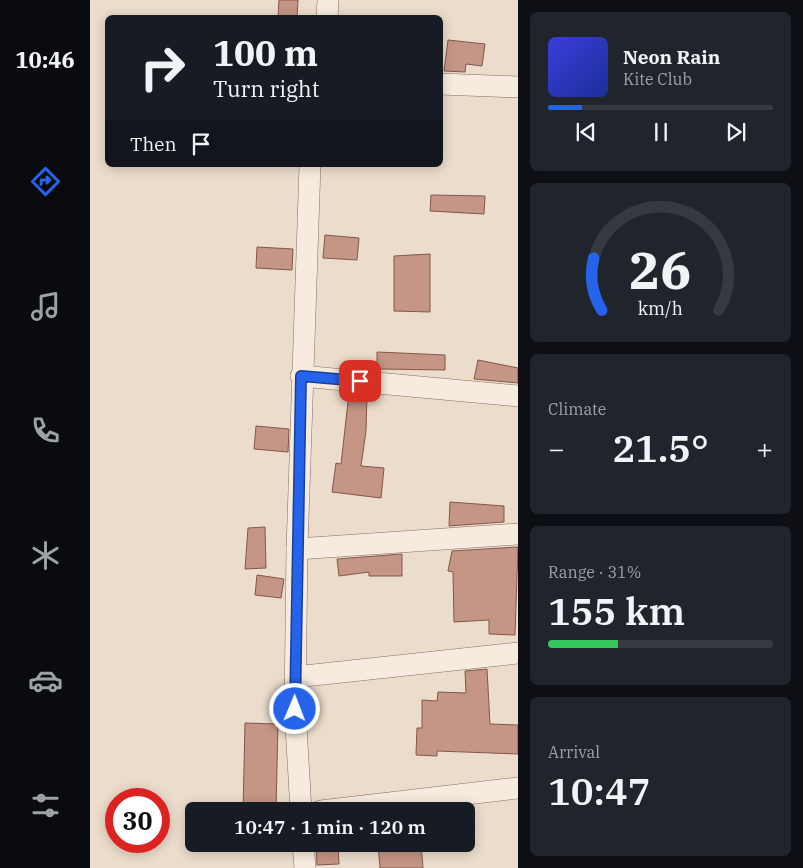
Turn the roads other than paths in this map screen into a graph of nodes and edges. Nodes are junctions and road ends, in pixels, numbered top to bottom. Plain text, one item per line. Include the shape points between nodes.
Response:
1 (328, 0) edge
2 (327, 15) edge
3 (443, 84) edge
4 (518, 86) edge
5 (310, 167) edge
6 (301, 376) junction
7 (518, 396) edge
8 (518, 534) edge
9 (297, 549) junction
10 (518, 653) edge
11 (295, 676) junction
12 (518, 788) edge
13 (300, 802) edge
14 (398, 802) edge
15 (304, 852) edge
16 (305, 868) edge

1 - 2 street
3 - 4 street
5 - 6 street
6 - 7 street
6 - 9 street
8 - 9 street
9 - 11 street
10 - 11 street
11 - 13 street
12 - 14 street
15 - 16 street

